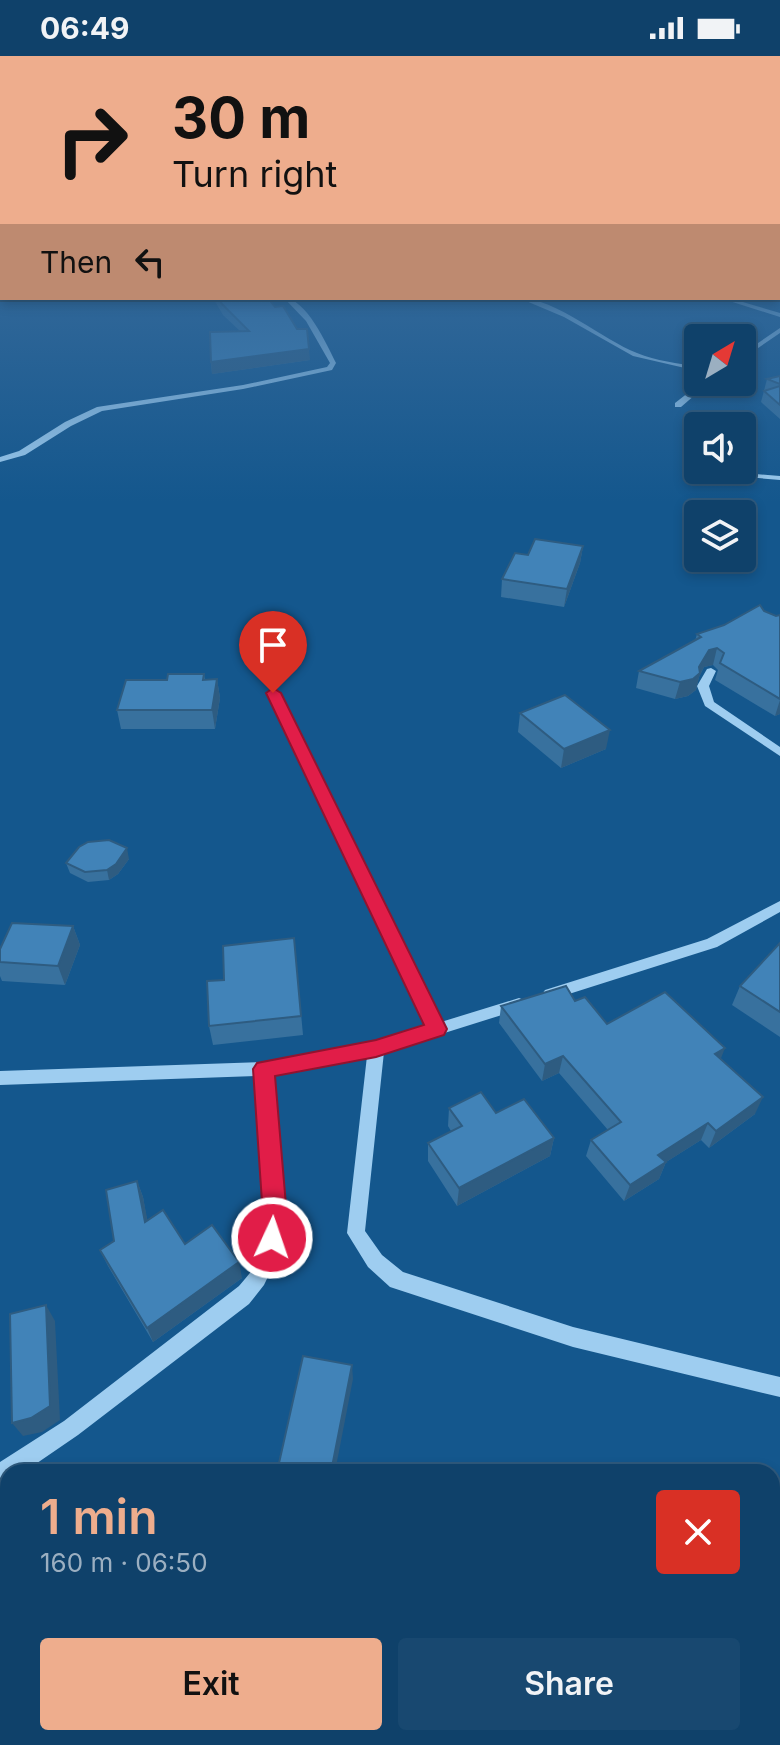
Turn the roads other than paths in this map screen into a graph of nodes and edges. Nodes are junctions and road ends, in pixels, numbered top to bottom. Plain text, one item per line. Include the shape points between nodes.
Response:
1 (323, 344) edge
2 (615, 344) edge
3 (684, 366) edge
4 (689, 396) edge
5 (678, 405) dead end
6 (0, 460) edge
7 (756, 476) edge
8 (780, 478) edge
9 (711, 671) dead end
10 (273, 693) dead end
11 (780, 752) edge
12 (780, 906) edge
13 (437, 1029) junction
14 (376, 1048) junction
15 (264, 1069) junction
16 (0, 1078) edge
17 (780, 1387) edge
18 (16, 1464) edge

1 - 6 street via 333,363 330,369 100,409
2 - 3 street via 635,355
4 - 5 street
7 - 8 street
9 - 11 street via 703,686 709,704
10 - 13 street
12 - 13 street via 712,943
13 - 14 street
14 - 15 street
14 - 17 street via 356,1233 375,1261 397,1280 573,1337
15 - 16 street
15 - 18 street via 275,1217 268,1258 257,1280 242,1297

